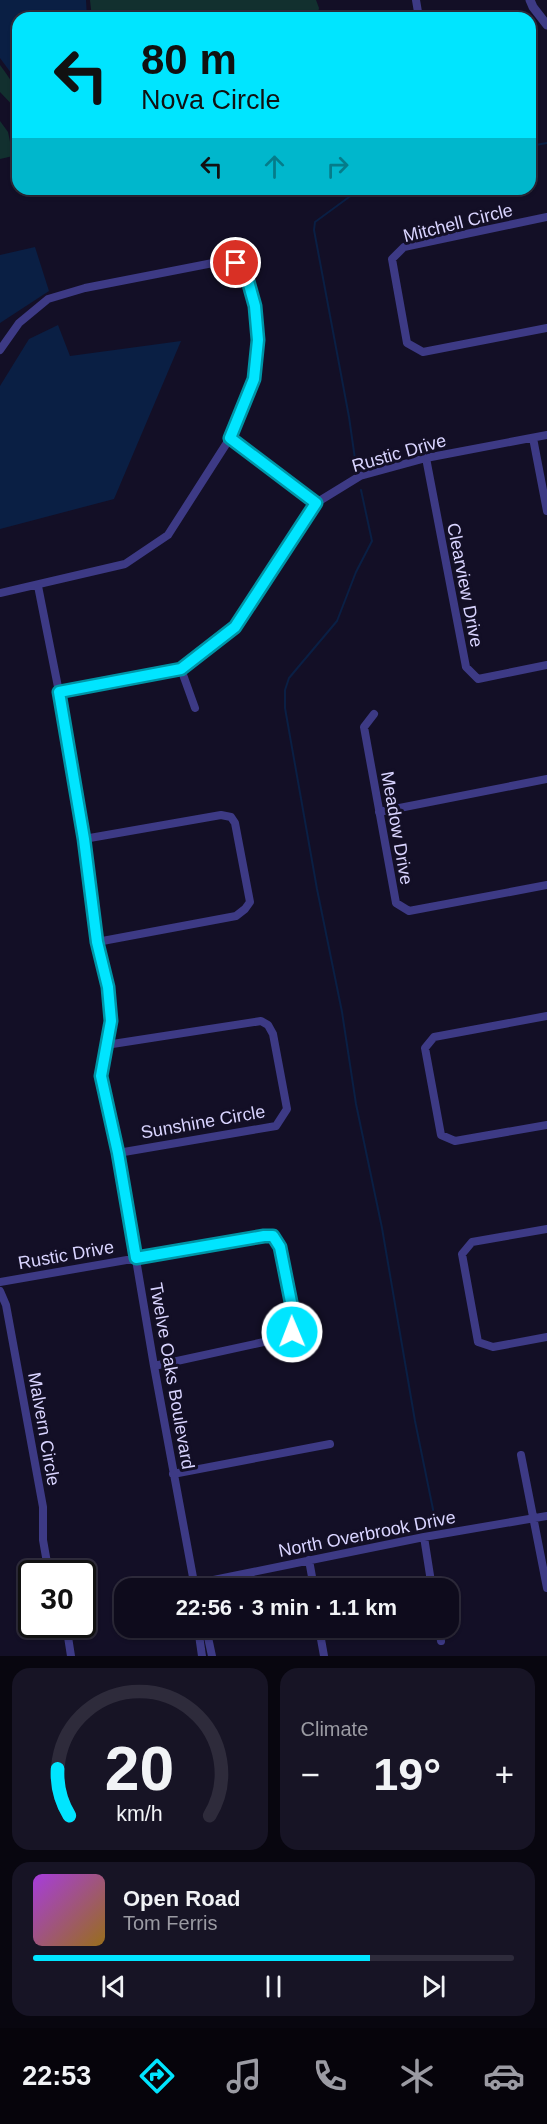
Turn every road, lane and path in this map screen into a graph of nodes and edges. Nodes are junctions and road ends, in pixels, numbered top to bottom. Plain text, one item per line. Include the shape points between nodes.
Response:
1 (530, 0) edge
2 (547, 25) edge
3 (547, 218) edge
4 (547, 328) edge
5 (0, 350) edge
6 (547, 435) edge
7 (230, 438) junction
8 (533, 438) junction
9 (426, 458) junction
10 (316, 503) junction
11 (547, 511) edge
12 (38, 586) junction
13 (0, 593) edge
14 (547, 665) edge
15 (181, 669) junction
16 (59, 692) junction
17 (195, 708) dead end
18 (374, 714) dead end
19 (547, 779) edge
20 (379, 812) junction
21 (84, 839) junction
22 (547, 885) edge
23 (97, 942) junction
24 (547, 1016) edge
25 (106, 1045) junction
26 (547, 1125) edge
27 (118, 1153) junction
28 (547, 1229) edge
29 (136, 1258) junction
30 (0, 1281) edge
31 (0, 1291) edge
32 (547, 1337) edge
33 (154, 1365) junction
34 (330, 1444) dead end
35 (521, 1455) dead end
36 (173, 1474) junction
37 (547, 1516) edge
38 (533, 1518) junction
39 (424, 1538) junction
40 (47, 1560) edge
41 (309, 1560) junction
42 (192, 1578) edge
43 (229, 1578) edge
44 (312, 1578) edge
45 (430, 1578) edge
46 (547, 1588) edge
47 (68, 1638) edge
48 (199, 1638) edge
49 (208, 1638) edge
50 (321, 1638) edge
51 (441, 1638) edge
52 (441, 1641) dead end
53 (71, 1656) edge
54 (202, 1656) edge
55 (212, 1656) edge
56 (324, 1656) edge

1 - 2 street
3 - 4 street, Mitchell Circle via 404,247 392,259 407,343 423,352
5 - 7 street via 20,323 48,299 207,264 236,263 248,281 258,340 254,379
6 - 8 street, Rustic Drive
7 - 10 street
7 - 12 street via 168,535 124,564
8 - 9 street, Rustic Drive
8 - 11 street
9 - 10 street, Rustic Drive via 360,476
9 - 14 street, Clearview Drive via 466,667 478,679
10 - 15 street, Rustic Drive via 235,627
12 - 13 street
12 - 16 street, Twelve Oaks Boulevard
15 - 16 street, Rustic Drive
15 - 17 street
16 - 21 street, Twelve Oaks Boulevard
18 - 20 street, Meadow Drive via 364,728
19 - 20 street
20 - 22 street, Meadow Drive via 396,903 409,911
21 - 23 street, Twelve Oaks Boulevard
21 - 23 street via 222,815 231,817 250,902 236,916
23 - 25 street, Twelve Oaks Boulevard via 110,998
24 - 26 street via 434,1037 425,1048 441,1135 455,1141
25 - 27 street, Twelve Oaks Boulevard via 101,1076
25 - 27 street, Sunshine Circle via 261,1021 273,1034 287,1108 276,1126
27 - 29 street, Twelve Oaks Boulevard
28 - 32 street via 472,1242 462,1254 478,1342 493,1347
29 - 30 street, Rustic Drive
29 - 33 street, Twelve Oaks Boulevard
29 - 33 street, Rustic Drive via 273,1236 280,1247 295,1322 287,1337
31 - 40 street, Malvern Circle via 6,1305 43,1507
33 - 36 street, Twelve Oaks Boulevard
34 - 36 street
35 - 38 street
36 - 42 street, Twelve Oaks Boulevard
37 - 38 street, North Overbrook Drive
38 - 39 street, North Overbrook Drive
38 - 46 street
39 - 41 street, North Overbrook Drive
39 - 45 street
41 - 43 street, North Overbrook Drive
41 - 44 street
47 - 53 street
48 - 54 street
49 - 55 street
50 - 56 street
51 - 52 street

